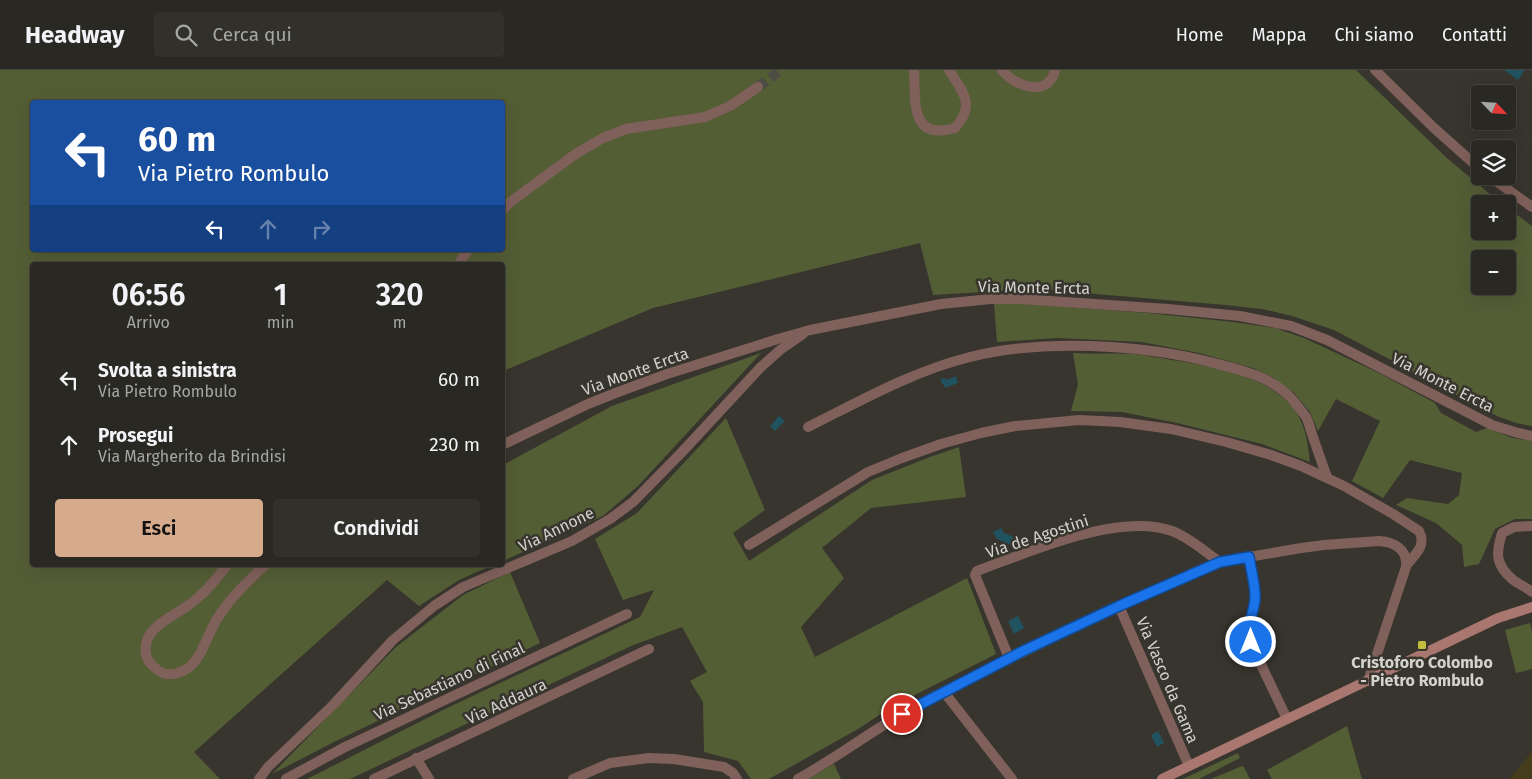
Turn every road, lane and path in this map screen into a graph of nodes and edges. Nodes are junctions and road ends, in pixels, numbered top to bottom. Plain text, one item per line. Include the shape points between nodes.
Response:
1 (914, 70) edge
2 (949, 70) edge
3 (1002, 70) edge
4 (1056, 70) edge
5 (1374, 70) edge
6 (758, 87) tunnel mouth
7 (1471, 161) edge
8 (1502, 185) edge
9 (505, 207) edge
10 (1532, 207) edge
11 (810, 330) junction
12 (808, 427) dead end
13 (1532, 436) edge
14 (505, 444) edge
15 (1327, 478) junction
16 (1532, 526) edge
17 (749, 545) dead end
18 (1249, 557) junction
19 (1220, 562) junction
20 (225, 567) edge
21 (263, 567) edge
22 (1406, 567) junction
23 (1532, 592) edge
24 (1119, 606) junction
25 (1532, 607) edge
26 (627, 614) dead end
27 (649, 649) dead end
28 (1009, 658) junction
29 (1368, 681) junction
30 (944, 692) junction
31 (1287, 719) junction
32 (416, 758) junction
33 (1189, 766) junction
34 (259, 779) edge
35 (286, 779) edge
36 (374, 779) edge
37 (429, 779) edge
38 (573, 779) edge
39 (737, 779) edge
40 (798, 779) edge
41 (1012, 779) edge
42 (1162, 779) edge

1 - 2 street via 916,114 921,123 937,132 955,128 966,113 967,104
3 - 4 street via 1013,80 1036,87 1050,82
5 - 7 street
6 - 9 street via 705,118 626,129 603,138 577,153
8 - 10 street
11 - 13 street, Via Monte Ercta via 941,304 990,299 1240,316 1291,326 1327,340 1492,425
11 - 14 street, Via Monte Ercta via 618,392
11 - 34 street, Via Annone via 761,367 676,458 610,519 572,541 463,587 434,606 393,640
12 - 15 street via 900,382 971,357 1008,350 1082,346 1162,352 1252,373 1291,398 1306,417
15 - 17 street via 1271,455 1171,429 1079,420 1016,426 941,444 868,472
15 - 22 street via 1365,497 1419,532 1421,546
16 - 23 street via 1514,527 1502,533 1497,548 1500,565 1512,580
18 - 19 street
18 - 22 street via 1324,545 1379,541 1399,547 1405,554
18 - 31 street via 1255,591 1249,635
19 - 24 street
19 - 28 street, Via de Agostini via 1172,531 1139,526 1074,537 977,571 975,576
20 - 21 street via 206,591 159,624 148,636 146,658 163,673 173,675 189,667 233,596
22 - 29 street
24 - 28 street
24 - 33 street, Via Vasco da Gama
25 - 29 main road via 1498,618
26 - 35 street, Via Sebastiano di Final via 345,747
27 - 32 street, Via Addaura
28 - 30 street
29 - 31 main road
30 - 40 street via 890,721
30 - 41 street
31 - 33 main road
32 - 36 street, Via Addaura
32 - 37 street
33 - 42 main road
38 - 39 street via 610,763 648,758 724,767

